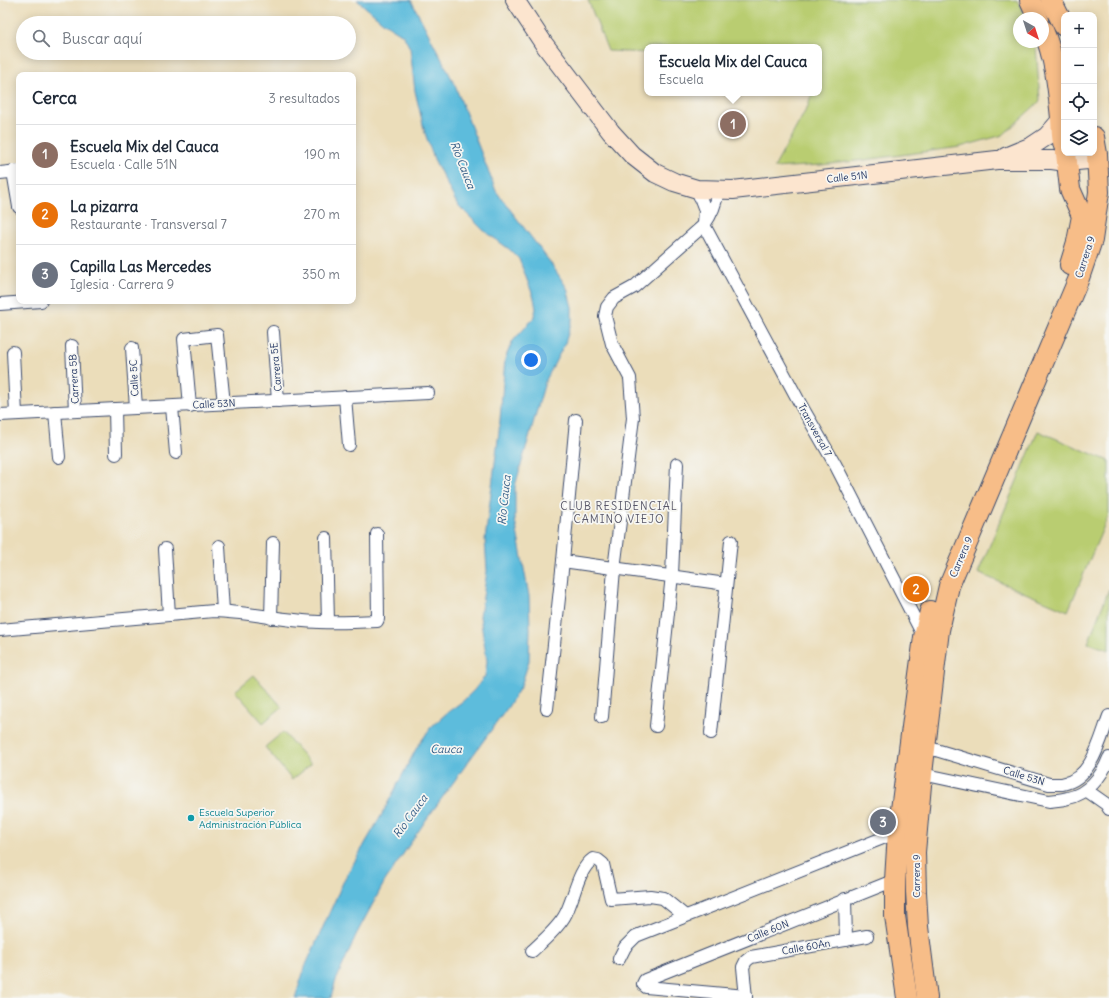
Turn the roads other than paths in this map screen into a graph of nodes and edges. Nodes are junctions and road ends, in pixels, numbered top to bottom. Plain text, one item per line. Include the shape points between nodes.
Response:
1 (516, 0) edge
2 (1030, 0) edge
3 (1051, 0) edge
4 (1035, 12) edge
5 (1061, 20) edge
6 (1049, 48) edge
7 (1061, 108) edge
8 (1061, 122) edge
9 (1046, 136) junction
10 (1061, 154) edge
11 (1061, 155) edge
12 (1062, 156) edge
13 (1067, 156) edge
14 (1090, 156) edge
15 (1097, 156) edge
16 (997, 160) junction
17 (16, 171) edge
18 (0, 173) edge
19 (697, 189) junction
20 (718, 190) junction
21 (704, 224) junction
22 (16, 303) edge
23 (0, 304) edge
24 (273, 332) dead end
25 (72, 346) dead end
26 (132, 348) dead end
27 (13, 352) dead end
28 (428, 393) dead end
29 (346, 397) junction
30 (278, 401) junction
31 (224, 404) junction
32 (172, 406) junction
33 (190, 406) junction
34 (136, 408) junction
35 (115, 410) junction
36 (75, 411) junction
37 (55, 412) junction
38 (16, 414) junction
39 (0, 415) edge
40 (576, 420) dead end
41 (349, 445) dead end
42 (176, 453) dead end
43 (116, 454) dead end
44 (58, 457) dead end
45 (677, 464) dead end
46 (377, 534) dead end
47 (326, 538) dead end
48 (731, 541) dead end
49 (273, 543) dead end
50 (219, 546) dead end
51 (165, 549) dead end
52 (563, 561) junction
53 (614, 569) junction
54 (672, 575) junction
55 (726, 584) junction
56 (223, 611) junction
57 (169, 615) junction
58 (271, 618) junction
59 (328, 622) junction
60 (0, 630) edge
61 (924, 637) junction
62 (547, 709) dead end
63 (1109, 716) edge
64 (602, 717) dead end
65 (656, 726) dead end
66 (711, 733) dead end
67 (926, 747) junction
68 (1109, 758) edge
69 (922, 774) junction
70 (1086, 790) junction
71 (1109, 809) edge
72 (898, 832) junction
73 (895, 880) junction
74 (845, 900) junction
75 (685, 916) junction
76 (867, 936) dead end
77 (846, 940) junction
78 (532, 951) dead end
79 (619, 960) dead end
80 (746, 997) edge
81 (907, 998) edge
82 (927, 998) edge

1 - 19 main road, Calle 51N via 544,44 611,132 632,155 655,173
2 - 4 main road
3 - 5 main road
6 - 7 main road, Carrera 9
8 - 9 main road, Calle 51N
9 - 10 main road
9 - 16 main road, Calle 51N via 1032,146
11 - 16 main road, Calle 51N
12 - 61 main road, Carrera 9 via 1070,189 1082,216 1077,242 1062,287 939,578
13 - 14 main road, Calle 51N via 1088,160
15 - 67 main road, Carrera 9 via 1099,192 1092,240 949,586 939,630
16 - 20 main road, Calle 51N
17 - 18 street
19 - 20 main road, Calle 51N
19 - 21 street via 705,210
20 - 21 street via 715,205
21 - 53 street via 634,287 614,298 607,307 605,316 612,344 630,378 633,418
21 - 61 street, Transversal 7 via 835,464
22 - 23 street
24 - 30 street, Carrera 5E
25 - 36 street, Carrera 5B
26 - 34 street, Calle 5C
27 - 38 street
28 - 29 street, Calle 53N
29 - 30 street, Calle 53N
29 - 41 street
30 - 31 street, Calle 53N
31 - 33 street, Calle 53N
31 - 33 street via 217,335 184,339
32 - 33 street, Calle 53N
32 - 34 street, Calle 53N
32 - 42 street
34 - 35 street, Calle 53N
35 - 36 street, Calle 53N
35 - 43 street
36 - 37 street, Calle 53N
37 - 38 street, Calle 53N
37 - 44 street
38 - 39 street, Calle 53N
40 - 52 street
45 - 54 street
46 - 59 street via 377,621
47 - 59 street
48 - 55 street
49 - 58 street
50 - 56 street
51 - 57 street
52 - 53 street
52 - 62 street
53 - 54 street
53 - 64 street
54 - 55 street
54 - 65 street
55 - 66 street
56 - 57 street
56 - 58 street
57 - 60 street
58 - 59 street
61 - 72 main road, Carrera 9
63 - 67 street, Calle 53N via 1086,770 1062,784 1049,784
67 - 69 main road, Carrera 9
68 - 70 street, Calle 53N via 1096,781
69 - 70 street, Calle 53N via 1049,801 1069,798
69 - 82 main road, Carrera 9 via 915,852 918,927
70 - 71 street
72 - 73 main road, Carrera 9
72 - 75 street
73 - 74 street, Calle 60N
73 - 81 main road, Carrera 9 via 895,916
74 - 77 street
74 - 80 street, Calle 60N via 645,980 643,984 646,987
75 - 78 street via 663,898 650,896 611,899 603,864 593,860 586,867 564,917
75 - 79 street via 636,936 625,947
76 - 77 street, Calle 60An
77 - 80 street, Calle 60An via 751,956 743,967

